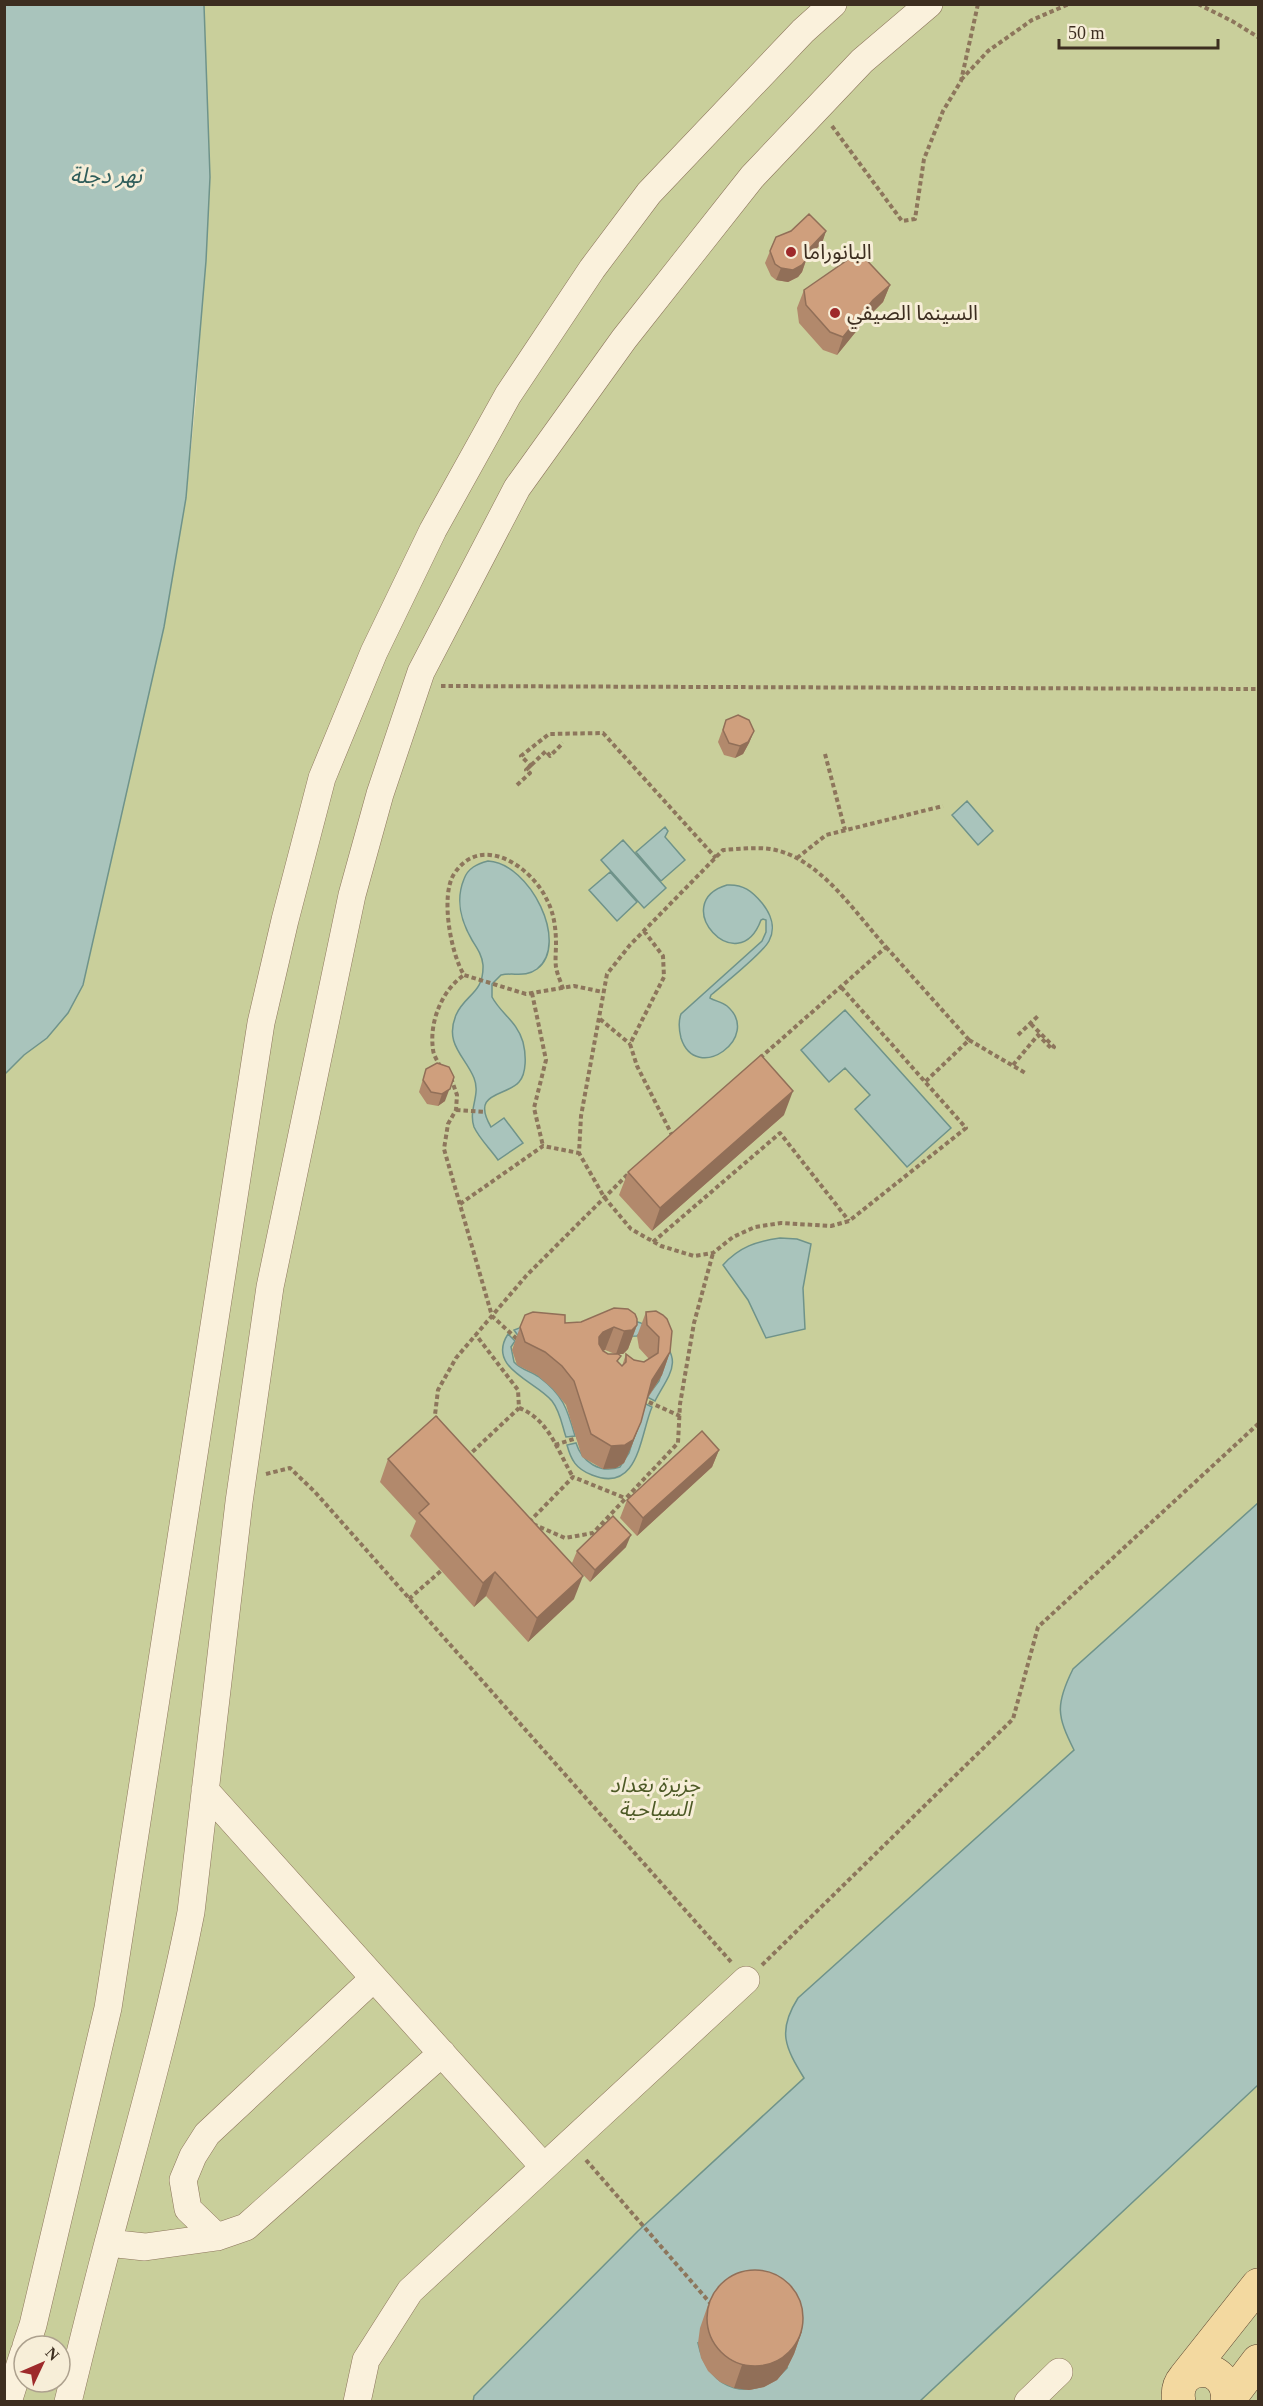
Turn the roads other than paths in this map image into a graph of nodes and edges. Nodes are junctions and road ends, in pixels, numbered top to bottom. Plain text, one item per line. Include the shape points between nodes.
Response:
1 (833, 4) edge
2 (929, 4) edge
3 (205, 1790) junction
4 (374, 1978) junction
5 (746, 1980) road end
6 (442, 2053) junction
7 (543, 2166) junction
8 (217, 2237) junction
9 (108, 2243) junction
10 (1258, 2285) edge
11 (30, 2334) edge
12 (1258, 2361) edge
13 (1059, 2372) dead end
14 (1178, 2393) edge
15 (68, 2402) edge
16 (357, 2402) edge
17 (1028, 2402) edge
18 (1227, 2402) edge

1 - 11 lane via 649,193 592,269 508,395 433,531 374,652 322,778 261,1023 108,2008
2 - 3 lane via 862,61 745,186 624,339 517,488 421,672 380,794 352,895 270,1287
3 - 4 lane
3 - 9 lane via 191,1912 179,1973
4 - 6 lane
4 - 8 lane via 207,2134 193,2156 183,2180 188,2209
5 - 7 lane
6 - 7 lane
6 - 8 lane via 246,2227
7 - 16 lane via 410,2291 366,2360
8 - 9 lane via 145,2247
9 - 15 lane
10 - 14 main road
12 - 18 main road
13 - 17 lane
14 - 18 main road via 1200,2370 1216,2374 1226,2386

